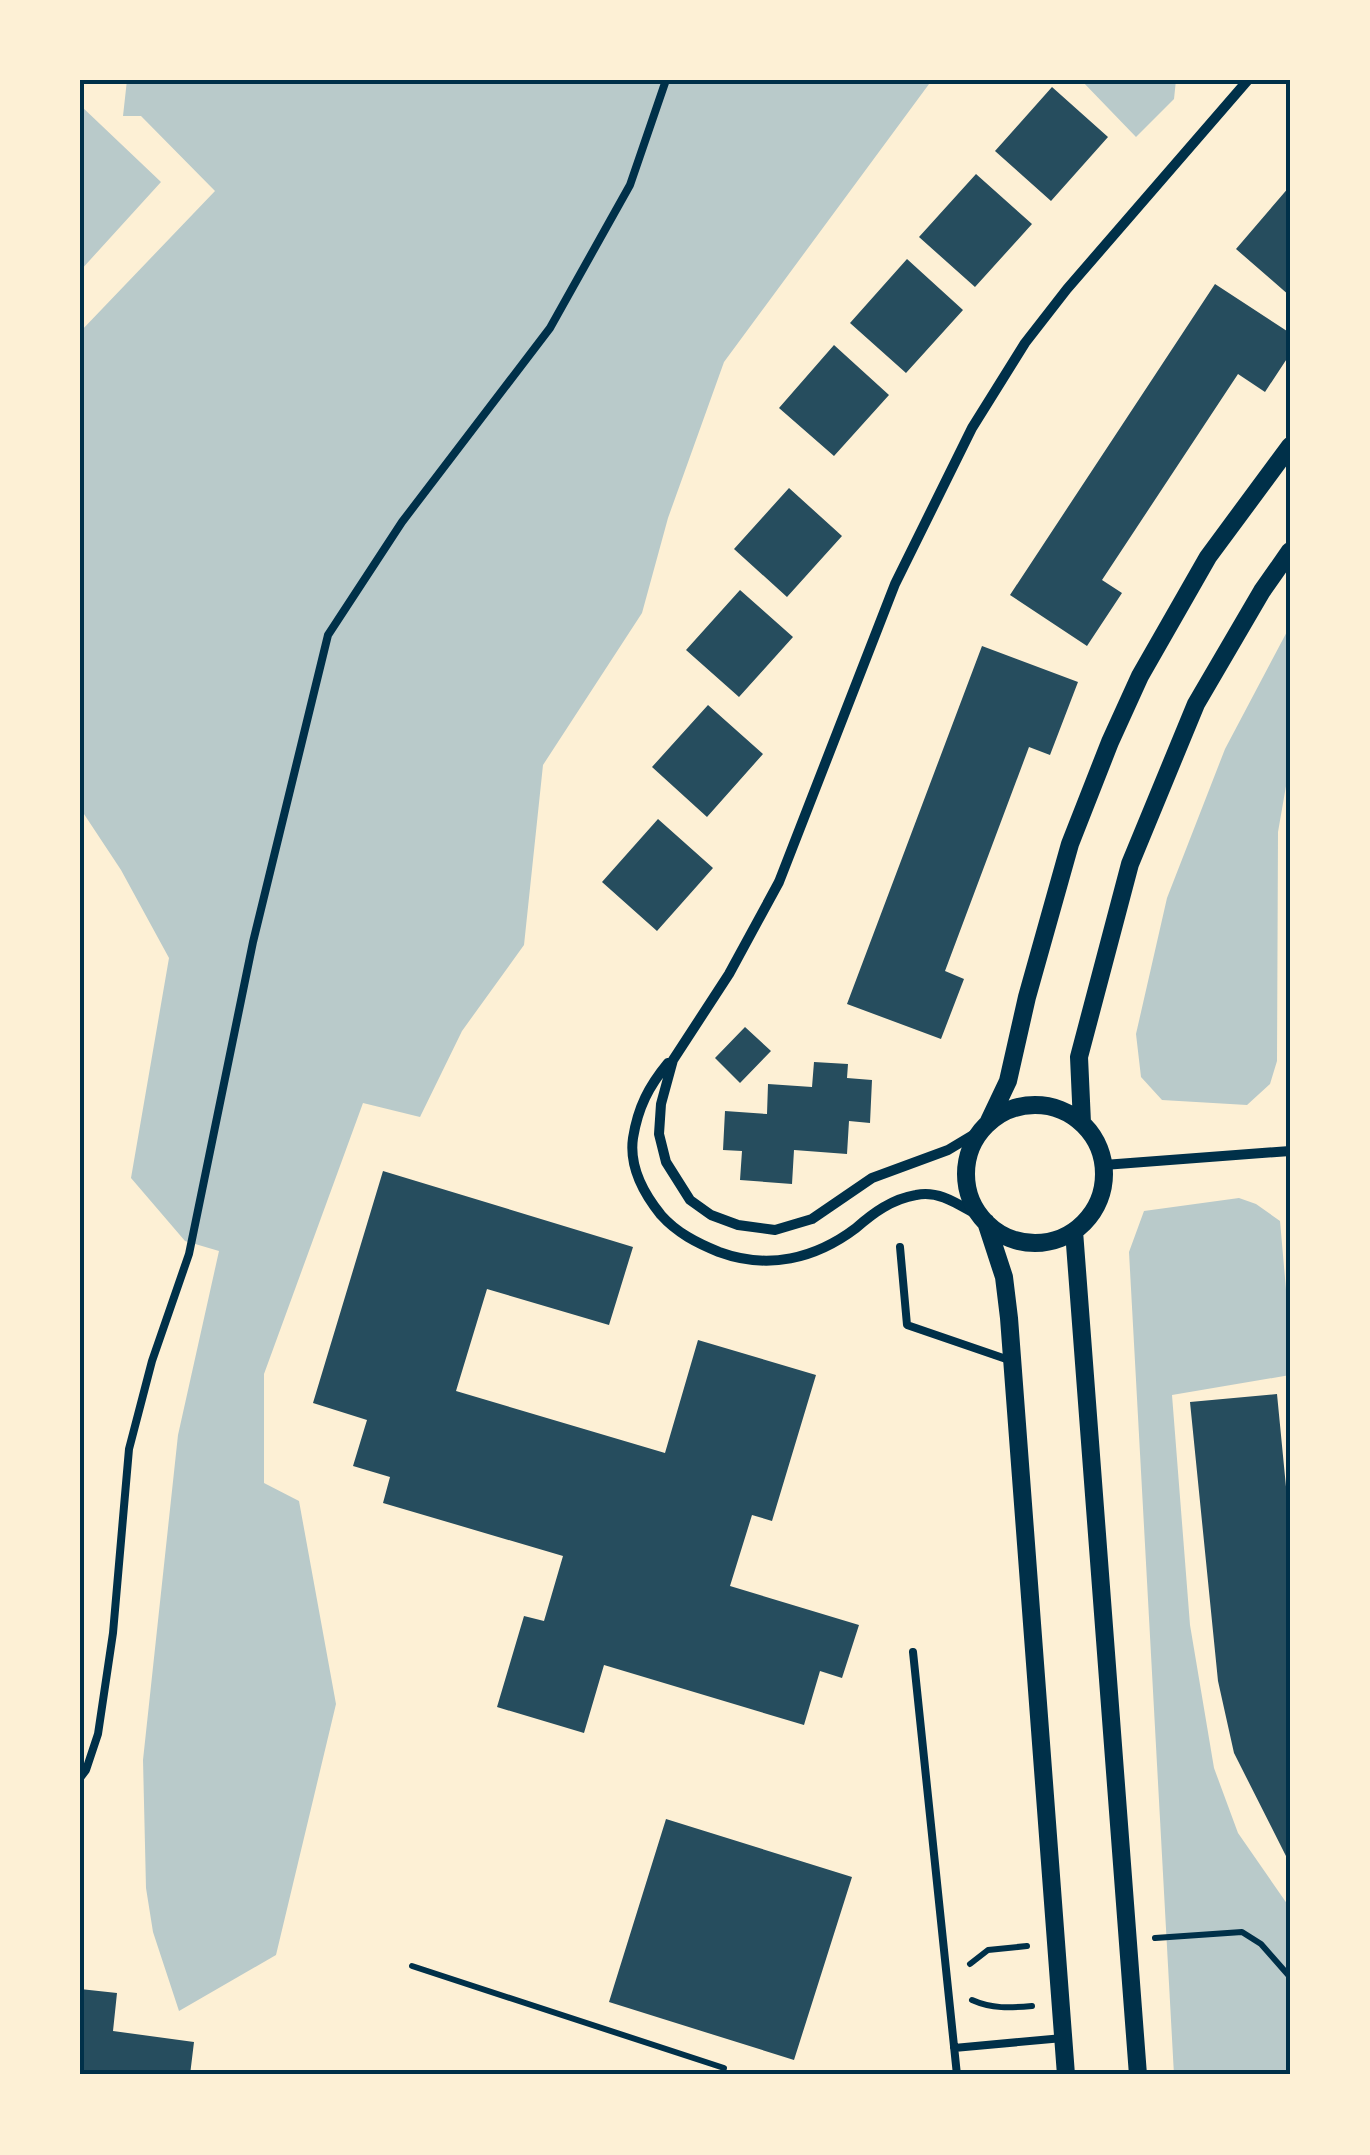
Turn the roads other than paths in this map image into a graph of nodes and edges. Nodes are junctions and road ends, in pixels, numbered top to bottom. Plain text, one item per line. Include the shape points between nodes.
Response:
1 (666, 80) edge
2 (1248, 80) edge
3 (1290, 446) edge
4 (1290, 551) edge
5 (690, 1034) junction
6 (1082, 1122) junction
7 (986, 1125) junction
8 (1290, 1151) edge
9 (1104, 1164) junction
10 (983, 1219) junction
11 (1074, 1231) junction
12 (900, 1247) dead end
13 (1012, 1360) junction
14 (913, 1652) dead end
15 (80, 1778) edge
16 (1063, 2038) junction
17 (954, 2048) junction
18 (957, 2075) edge
19 (1066, 2075) edge
20 (1138, 2075) edge

1 - 15 lane via 630,185 550,328 402,522 328,635 253,942 189,1254 129,1449 98,1734
2 - 5 street via 1067,289 972,428 895,584 779,882
3 - 7 street via 1208,557 1110,742 1070,844 1008,1080
4 - 6 street via 1196,704 1130,864 1078,1057
5 - 7 street via 665,1080 659,1134 666,1162 690,1200 738,1225 796,1226 872,1178 948,1150
5 - 10 street via 646,1090 632,1143 636,1173 651,1202 696,1243 753,1261 805,1256 914,1195 936,1194
6 - 7 street via 1042,1104 1017,1106
6 - 9 street
7 - 10 street via 966,1162 968,1194
8 - 9 street
9 - 11 street via 1102,1192
10 - 11 street via 1020,1241 1052,1241
10 - 13 street via 1004,1276
11 - 20 street
12 - 13 lane via 907,1325
13 - 16 street
14 - 17 lane
16 - 17 lane
16 - 19 street
17 - 18 lane

